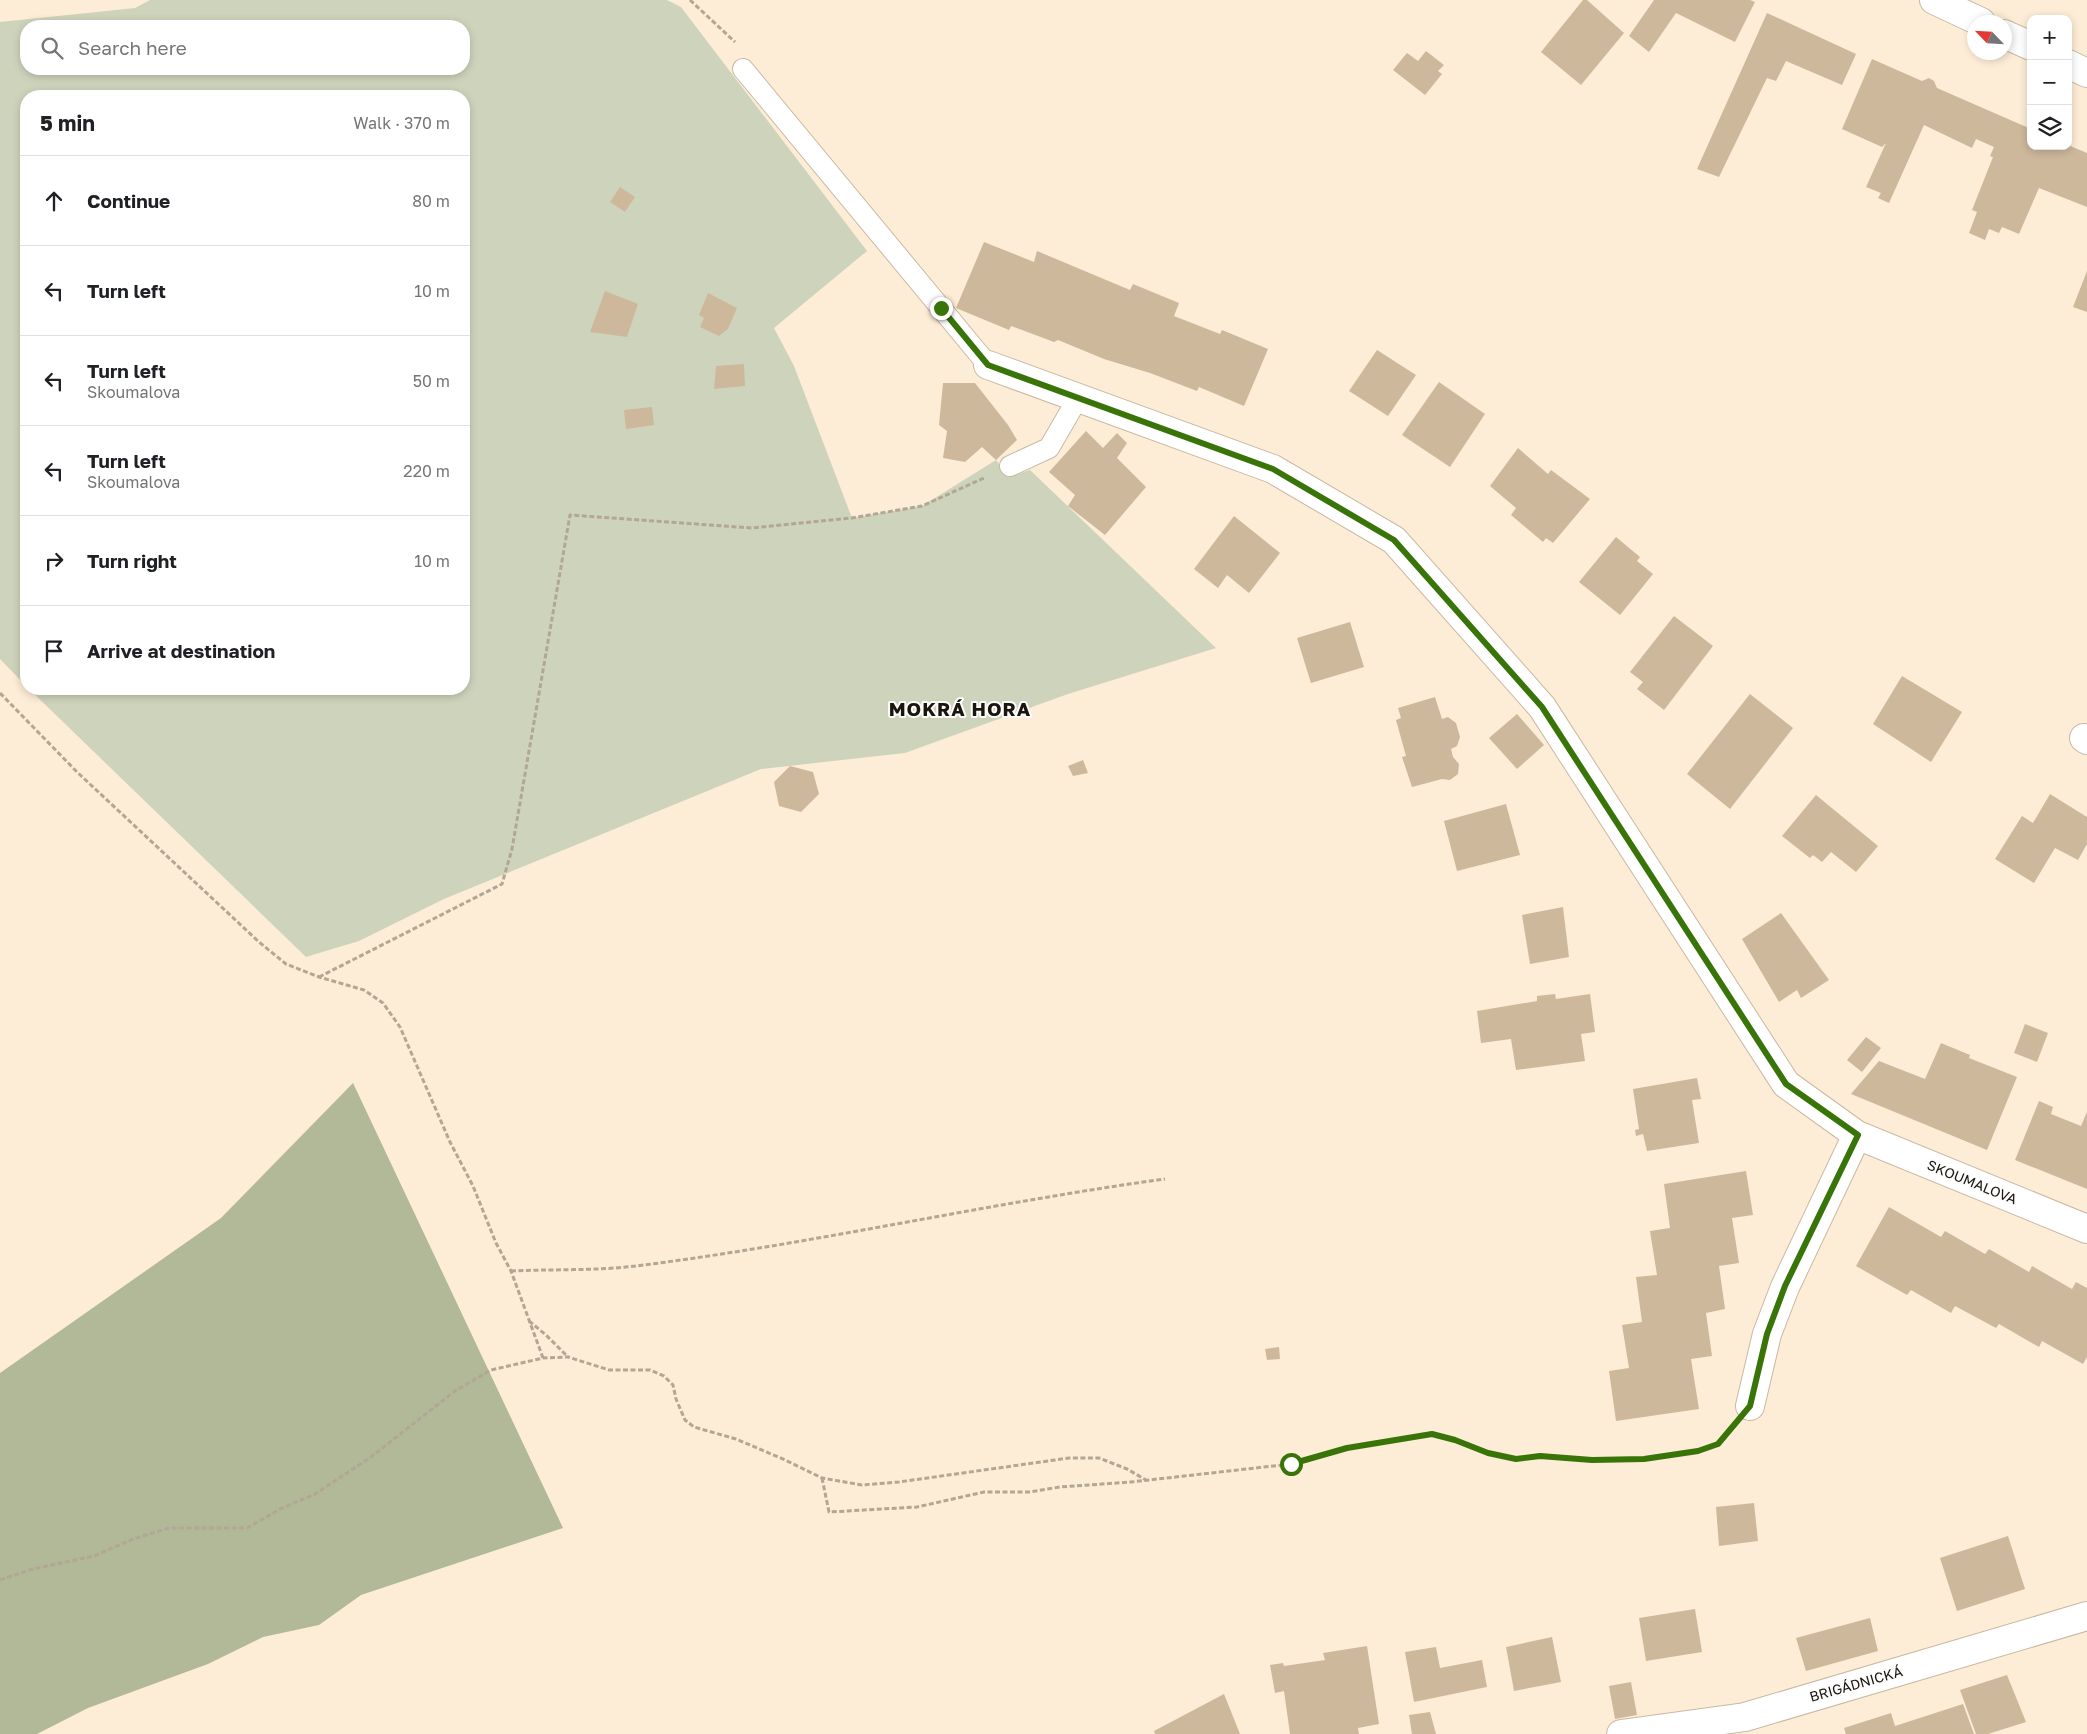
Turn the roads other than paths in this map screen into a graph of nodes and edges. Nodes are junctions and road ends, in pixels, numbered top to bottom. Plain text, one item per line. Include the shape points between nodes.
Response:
1 (1934, 0) edge
2 (1967, 15) edge
3 (2012, 38) edge
4 (2027, 44) edge
5 (2072, 66) edge
6 (743, 69) road end
7 (2087, 73) edge
8 (988, 365) joint
9 (1078, 398) junction
10 (1010, 466) road end
11 (1858, 1135) junction
12 (2087, 1229) edge
13 (1750, 1406) road end
14 (2087, 1616) edge
15 (1621, 1734) edge

1 - 2 street
3 - 4 street
5 - 7 street
6 - 8 lane
8 - 9 street, SKOUMALOVA
9 - 10 lane via 1049,448
9 - 11 street, SKOUMALOVA via 1273,469 1394,540 1542,707 1786,1084
11 - 12 street, SKOUMALOVA
11 - 13 street via 1785,1286 1767,1334
14 - 15 street, BRIGÁDNICKÁ via 1745,1717

